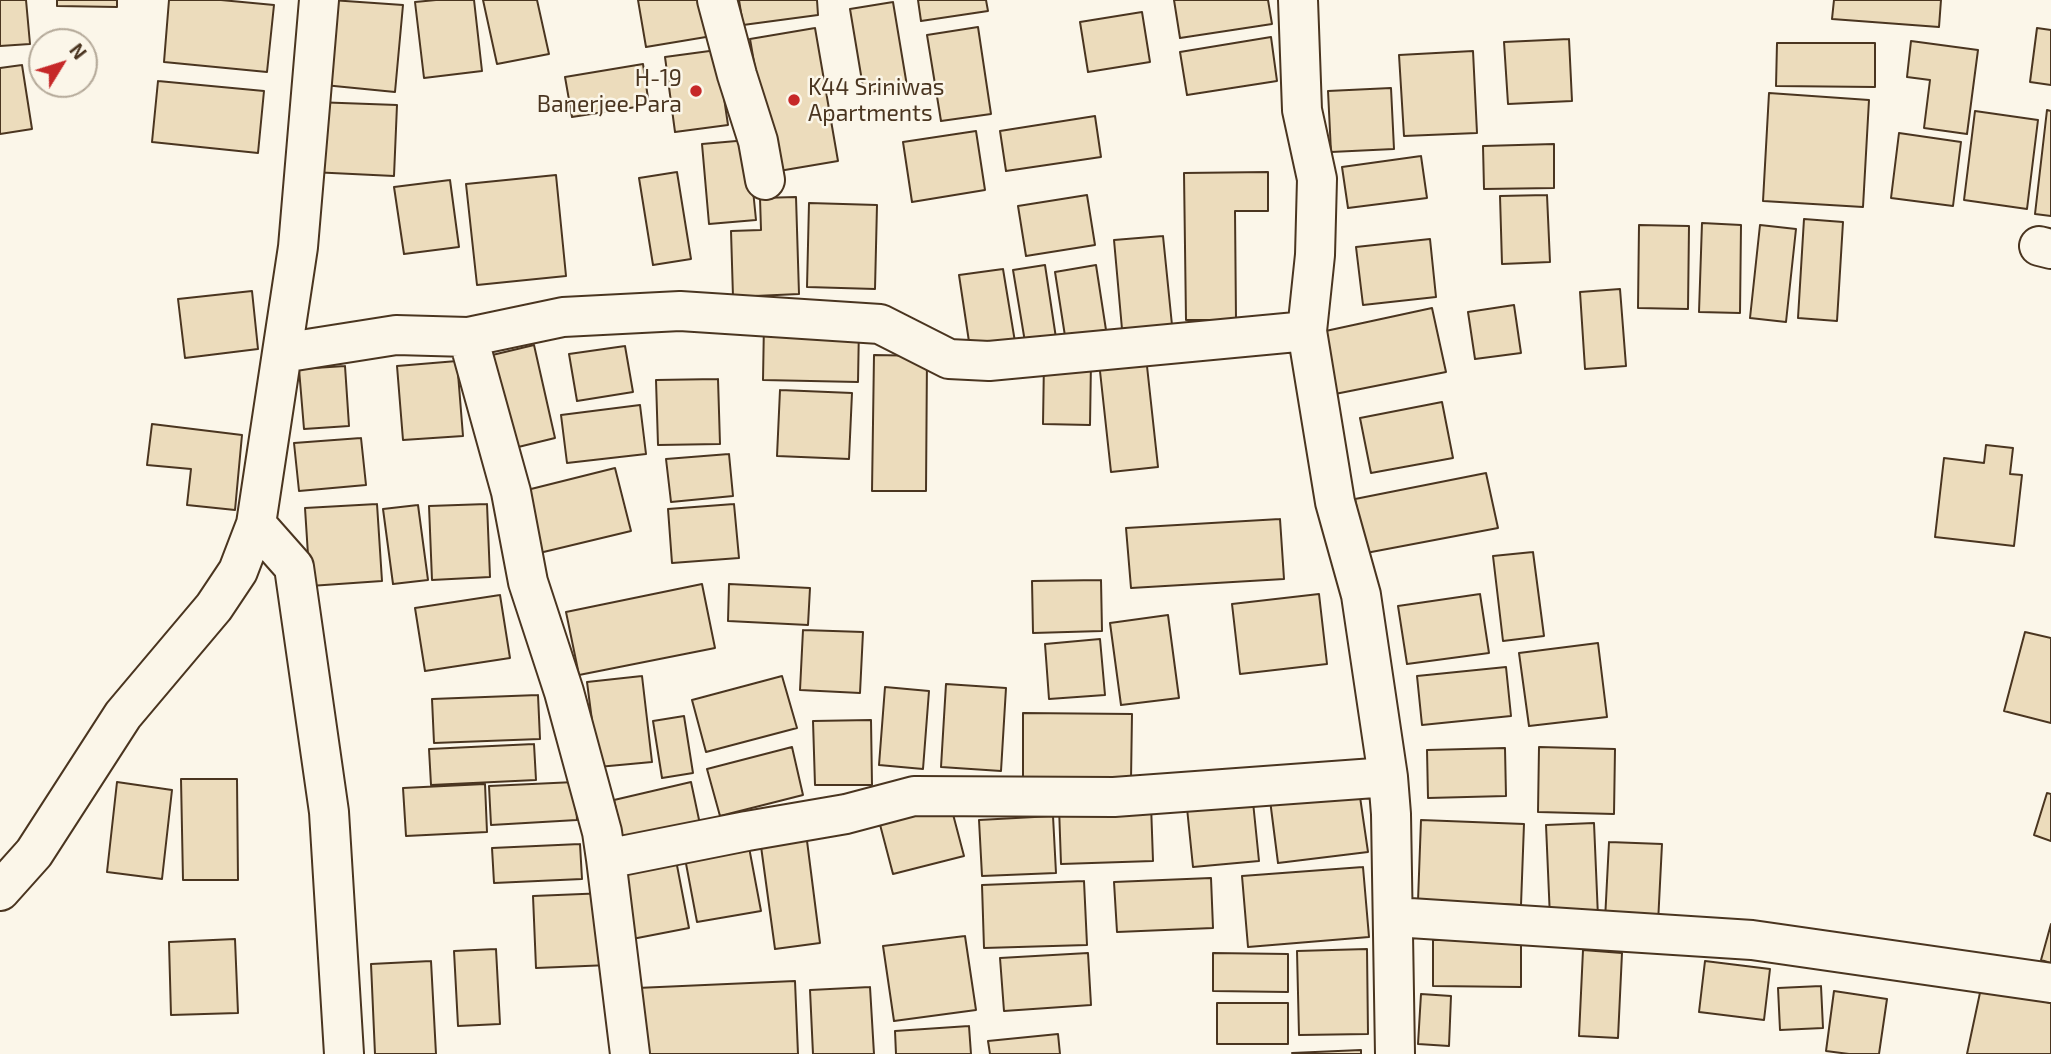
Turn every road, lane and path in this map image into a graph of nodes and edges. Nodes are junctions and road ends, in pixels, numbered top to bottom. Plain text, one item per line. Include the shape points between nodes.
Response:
1 (319, 0) edge
2 (717, 0) edge
3 (1298, 0) edge
4 (765, 180) dead end
5 (1307, 331) junction
6 (468, 337) junction
7 (282, 352) junction
8 (256, 524) junction
9 (1388, 777) junction
10 (606, 859) junction
11 (0, 891) edge
12 (1394, 917) junction
13 (2051, 983) edge
14 (344, 1054) edge
15 (629, 1054) edge
16 (1395, 1054) edge

1 - 7 street via 298,247
2 - 4 street
3 - 5 street via 1302,110 1317,179
5 - 6 street via 989,361 949,359 880,324 680,311 563,317
5 - 9 street via 1335,502 1361,595
6 - 7 street via 396,335
6 - 10 street via 511,492 528,582 564,692
7 - 8 street
8 - 11 street via 238,571 214,607 123,715 34,853
8 - 14 street via 294,567 329,812
9 - 10 street via 1114,797 914,796 846,814
9 - 12 street
10 - 15 street
12 - 13 street via 1752,940
12 - 16 street

